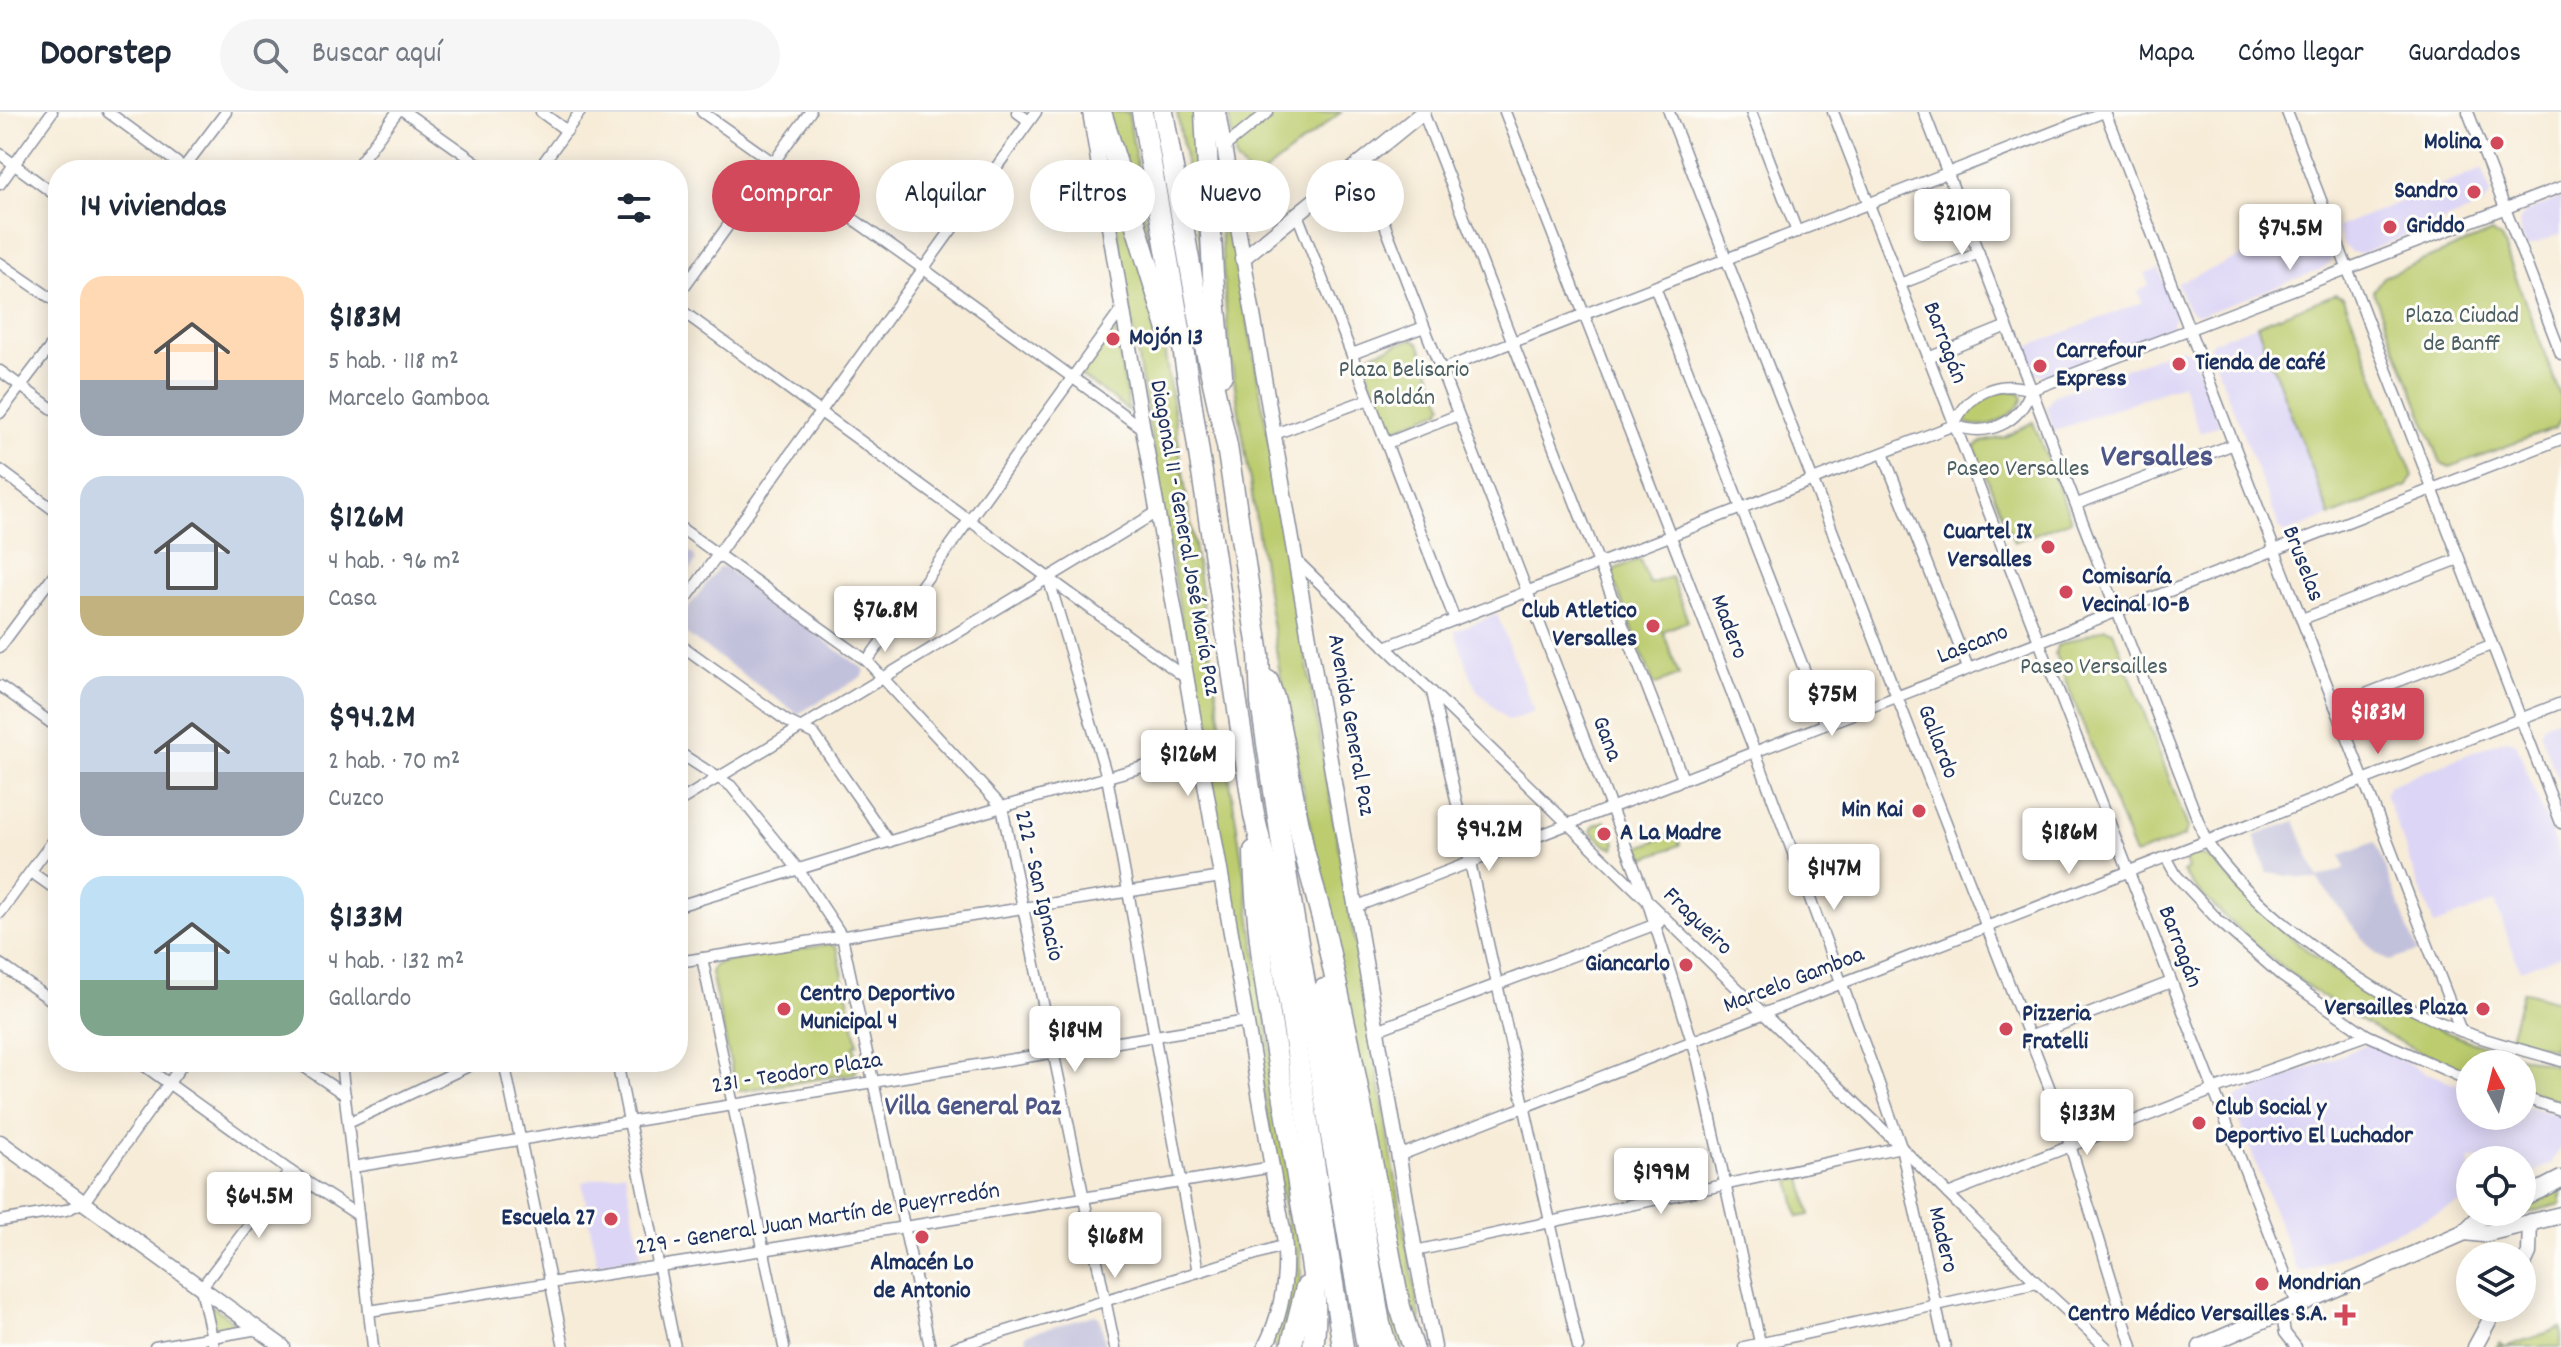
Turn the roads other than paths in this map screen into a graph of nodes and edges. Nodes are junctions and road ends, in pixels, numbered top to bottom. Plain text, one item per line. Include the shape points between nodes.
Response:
1 (52, 112) edge
2 (108, 112) edge
3 (226, 112) edge
4 (397, 112) edge
5 (405, 112) edge
6 (541, 112) edge
7 (580, 112) edge
8 (702, 112) edge
9 (810, 112) edge
10 (1017, 112) edge
11 (1090, 112) edge
12 (1101, 112) edge
13 (1142, 112) edge
14 (1163, 112) edge
15 (1205, 112) edge
16 (1218, 112) edge
17 (1268, 112) edge
18 (1423, 112) edge
19 (1505, 112) edge
20 (1669, 112) edge
21 (1751, 112) edge
22 (1833, 112) edge
23 (1924, 112) edge
24 (2104, 112) edge
25 (2287, 112) edge
26 (2468, 112) edge
27 (1033, 117) edge
28 (567, 131) junction
29 (1224, 147) junction
30 (0, 154) edge
31 (172, 160) edge
32 (191, 160) edge
33 (361, 160) edge
34 (473, 160) edge
35 (545, 160) edge
36 (769, 160) edge
37 (775, 160) edge
38 (1361, 160) edge
39 (14, 164) junction
40 (1948, 173) junction
41 (0, 184) edge
42 (2561, 187) edge
43 (48, 190) edge
44 (1869, 204) junction
45 (1306, 206) edge
46 (2504, 208) junction
47 (1297, 214) junction
48 (860, 224) edge
49 (723, 232) edge
50 (1387, 232) edge
51 (1797, 232) junction
52 (1979, 253) junction
53 (1242, 259) junction
54 (1727, 259) junction
55 (0, 263) edge
56 (2348, 268) junction
57 (925, 270) junction
58 (688, 281) edge
59 (1900, 284) junction
60 (1655, 287) junction
61 (48, 296) edge
62 (1122, 309) junction
63 (1584, 314) junction
64 (688, 315) edge
65 (2007, 326) junction
66 (1424, 327) junction
67 (2190, 329) junction
68 (1512, 342) junction
69 (48, 350) edge
70 (1352, 354) junction
71 (2561, 354) edge
72 (1928, 358) junction
73 (1441, 370) junction
74 (0, 371) edge
75 (1071, 377) junction
76 (20, 386) junction
77 (2031, 390) junction
78 (1369, 399) junction
79 (48, 406) edge
80 (820, 412) junction
81 (0, 413) edge
82 (1458, 415) junction
83 (1954, 425) junction
84 (1143, 429) junction
85 (1272, 435) junction
86 (2561, 439) edge
87 (1197, 442) junction
88 (1387, 443) junction
89 (2234, 444) junction
90 (1227, 446) junction
91 (1883, 453) junction
92 (0, 470) edge
93 (1812, 480) junction
94 (2432, 489) junction
95 (2077, 504) junction
96 (48, 506) edge
97 (1742, 508) junction
98 (1157, 512) junction
99 (969, 520) junction
100 (688, 533) edge
101 (1671, 536) junction
102 (2275, 550) junction
103 (718, 555) junction
104 (1294, 558) junction
105 (2459, 559) junction
106 (1599, 564) junction
107 (1048, 577) junction
108 (48, 582) edge
109 (1527, 592) junction
110 (688, 596) edge
111 (2117, 611) junction
112 (2302, 619) junction
113 (1455, 620) junction
114 (2038, 641) junction
115 (2491, 645) junction
116 (0, 647) edge
117 (1385, 647) junction
118 (688, 650) edge
119 (1259, 655) junction
120 (867, 661) junction
121 (1968, 668) junction
122 (885, 678) junction
123 (1186, 678) junction
124 (0, 686) edge
125 (1431, 690) junction
126 (1897, 696) junction
127 (2561, 703) edge
128 (2335, 706) junction
129 (2521, 719) junction
130 (48, 721) edge
131 (1825, 723) junction
132 (802, 728) junction
133 (1754, 750) junction
134 (1199, 751) junction
135 (688, 758) edge
136 (719, 777) junction
137 (1107, 777) junction
138 (1683, 779) junction
139 (2364, 780) junction
140 (688, 796) edge
141 (1002, 807) junction
142 (1611, 807) junction
143 (1254, 815) junction
144 (2561, 823) edge
145 (1568, 824) junction
146 (2206, 841) junction
147 (889, 842) junction
148 (48, 848) edge
149 (1304, 851) junction
150 (2166, 857) junction
151 (1470, 863) junction
152 (798, 869) junction
153 (2129, 871) junction
154 (31, 872) junction
155 (1221, 877) junction
156 (48, 884) edge
157 (1128, 891) junction
158 (688, 903) edge
159 (1648, 903) junction
160 (2, 907) edge
161 (1355, 907) junction
162 (1023, 908) junction
163 (1668, 921) junction
164 (1655, 924) junction
165 (1985, 926) junction
166 (842, 936) junction
167 (702, 958) junction
168 (688, 960) edge
169 (0, 964) edge
170 (2171, 982) junction
171 (1843, 983) junction
172 (1497, 984) junction
173 (48, 998) edge
174 (1763, 1014) junction
175 (1247, 1021) junction
176 (1377, 1030) junction
177 (2461, 1031) junction
178 (2367, 1035) junction
179 (1154, 1036) junction
180 (2029, 1037) junction
181 (1693, 1042) junction
182 (1054, 1052) junction
183 (2561, 1061) edge
184 (154, 1072) edge
185 (176, 1072) edge
186 (312, 1072) edge
187 (342, 1072) edge
188 (456, 1072) edge
189 (506, 1072) edge
190 (619, 1072) edge
191 (2456, 1075) edge
192 (169, 1082) junction
193 (874, 1082) junction
194 (2214, 1089) junction
195 (345, 1095) junction
196 (2536, 1102) edge
197 (733, 1105) junction
198 (1525, 1107) junction
199 (2561, 1110) edge
200 (629, 1122) junction
201 (348, 1123) junction
202 (521, 1140) junction
203 (0, 1142) edge
204 (2070, 1145) junction
205 (1901, 1147) junction
206 (1398, 1156) junction
207 (353, 1167) junction
208 (1273, 1167) junction
209 (290, 1171) junction
210 (2561, 1179) edge
211 (1181, 1182) junction
212 (1726, 1185) junction
213 (2536, 1192) edge
214 (1948, 1194) junction
215 (1084, 1198) junction
216 (84, 1202) junction
217 (358, 1215) junction
218 (2561, 1215) edge
219 (2536, 1220) edge
220 (0, 1221) edge
221 (1550, 1222) junction
222 (906, 1226) junction
223 (2471, 1226) edge
224 (2512, 1226) edge
225 (2465, 1232) junction
226 (1285, 1245) junction
227 (763, 1250) junction
228 (1415, 1251) junction
229 (1310, 1259) junction
230 (658, 1267) junction
231 (1198, 1272) junction
232 (2037, 1283) junction
233 (551, 1284) junction
234 (201, 1288) junction
235 (1106, 1300) junction
236 (1936, 1306) junction
237 (2289, 1307) junction
238 (369, 1311) junction
239 (2488, 1322) edge
240 (258, 1329) junction
241 (213, 1342) edge
242 (1761, 1345) edge
243 (155, 1347) edge
244 (283, 1347) edge
245 (373, 1347) edge
246 (564, 1347) edge
247 (675, 1347) edge
248 (784, 1347) edge
249 (930, 1347) edge
250 (955, 1347) edge
251 (1115, 1347) edge
252 (1265, 1347) edge
253 (1291, 1347) edge
254 (1313, 1347) edge
255 (1343, 1347) edge
256 (1367, 1347) edge
257 (1387, 1347) edge
258 (1413, 1347) edge
259 (1434, 1347) edge
260 (1578, 1347) edge
261 (1744, 1347) edge
262 (1945, 1347) edge
263 (2106, 1347) edge
264 (2132, 1347) edge
265 (2201, 1347) edge
266 (2296, 1347) edge
267 (2475, 1347) edge

1 - 39 street
2 - 31 street
3 - 32 street
4 - 33 street
5 - 34 street
6 - 28 street
7 - 28 street
8 - 36 street
9 - 37 street
10 - 27 street
11 - 62 street, Diagonal 11 - General José María Paz
12 - 87 highway
13 - 87 highway
14 - 90 highway
15 - 90 highway
16 - 29 street, Avenida General Paz
17 - 29 street
18 - 38 street
18 - 68 street
19 - 63 street, Madero
20 - 54 street, Gallardo
21 - 51 street
22 - 44 street, Barragán
23 - 40 street
24 - 40 street
24 - 67 street, Bruselas
25 - 56 street
26 - 46 street
27 - 57 street
28 - 35 street
29 - 53 street, Avenida General Paz
30 - 39 street
39 - 41 street
39 - 43 street
40 - 44 street
40 - 52 street
42 - 46 street
44 - 51 street
44 - 59 street, Barragán
45 - 47 street
46 - 56 street
46 - 71 street
47 - 53 street
47 - 70 street
48 - 57 street
49 - 58 street
50 - 66 street, Gana
51 - 54 street
52 - 59 street
52 - 65 street
53 - 85 street, Avenida General Paz
54 - 60 street
54 - 93 street, Gallardo
55 - 61 street
56 - 67 street
56 - 94 street
57 - 75 street
57 - 80 street
59 - 72 street, Barragán
60 - 63 street
60 - 97 street
62 - 75 street
62 - 84 street, Diagonal 11 - General José María Paz
63 - 68 street
63 - 101 street, Madero
64 - 80 street
65 - 72 street
65 - 77 street
66 - 70 street
66 - 73 street, Gana
67 - 77 street
67 - 89 street, Bruselas
68 - 73 street
68 - 106 street
69 - 76 street
70 - 78 street
72 - 83 street, Barragán
73 - 82 street, Gana
74 - 76 street
75 - 84 street
75 - 99 street
76 - 79 street
76 - 81 street
77 - 83 street via 1990,388 1972,399
77 - 83 street via 2018,413 1996,427 1970,430
77 - 95 street
78 - 85 street
78 - 88 street
80 - 99 street
80 - 103 street
82 - 88 street
82 - 109 street, Gana
83 - 91 street
83 - 114 street, Barragán
84 - 98 street, Diagonal 11 - General José María Paz
85 - 104 street, Avenida General Paz
86 - 94 street, Lascano
87 - 143 highway
88 - 113 street
89 - 95 street
89 - 102 street, Bruselas
90 - 119 highway
91 - 93 street
91 - 121 street
92 - 96 street
93 - 97 street
93 - 126 street, Gallardo
94 - 102 street, Lascano
94 - 105 street
95 - 111 street
97 - 101 street
97 - 131 street
98 - 107 street
98 - 123 street, Diagonal 11 - General José María Paz
99 - 107 street
99 - 120 street
100 - 103 street, 222 - San Ignacio
101 - 106 street
101 - 133 street, Madero
102 - 111 street, Lascano
102 - 112 street, Bruselas
103 - 110 street
103 - 120 street, 222 - San Ignacio
104 - 117 street, Fragueiro
104 - 161 street, Avenida General Paz
105 - 112 street
105 - 115 street
106 - 109 street
106 - 138 street
107 - 122 street
107 - 123 street
107 - 137 street
108 - 116 street
109 - 113 street
109 - 142 street, Gana
111 - 114 street, Lascano
111 - 146 street
112 - 128 street, Bruselas
113 - 117 street
114 - 121 street, Lascano
114 - 153 street, Barragán
115 - 128 street
115 - 129 street
117 - 125 street, Fragueiro
118 - 132 street
119 - 149 highway via 1275,701
119 - 256 highway via 1286,872
120 - 122 street, 222 - San Ignacio
121 - 126 street, Lascano
122 - 132 street
122 - 141 street, 222 - San Ignacio
123 - 134 street, Diagonal 11 - General José María Paz
124 - 130 street
125 - 145 street, Fragueiro
125 - 151 street
126 - 131 street, Lascano
126 - 165 street, Gallardo
127 - 129 street, Marcelo Gamboa
128 - 139 street, Bruselas
129 - 139 street, Marcelo Gamboa
129 - 144 street
131 - 133 street, Lascano
132 - 136 street
132 - 147 street via 814,734
133 - 138 street, Lascano
133 - 171 street, Madero
134 - 137 street
134 - 155 street, Diagonal 11 - General José María Paz
135 - 136 street
136 - 140 street
136 - 152 street
137 - 141 street
137 - 157 street
138 - 142 street, Lascano
139 - 146 street, Marcelo Gamboa
139 - 177 street, Bruselas
141 - 147 street
141 - 162 street, 222 - San Ignacio
142 - 145 street, Lascano
142 - 159 street, Gana
143 - 229 highway via 1257,903
143 - 255 highway via 1271,887
145 - 151 street, Lascano
145 - 159 street, Fragueiro
146 - 150 street, Marcelo Gamboa
146 - 177 street via 2259,901 2351,973 2403,1005
147 - 152 street
148 - 154 street
149 - 257 highway
149 - 258 highway via 1400,1307
150 - 153 street, Marcelo Gamboa
150 - 178 street via 2192,893 2250,949
151 - 161 street, Lascano
151 - 172 street
152 - 158 street
152 - 166 street
153 - 165 street, Marcelo Gamboa
153 - 170 street, Barragán
154 - 156 street
154 - 160 street
155 - 157 street
155 - 175 street, Diagonal 11 - General José María Paz
157 - 162 street
157 - 179 street
159 - 163 street, Fragueiro
159 - 164 street, Gana
161 - 176 street, Avenida General Paz
162 - 166 street
162 - 182 street, 222 - San Ignacio
163 - 164 street
163 - 174 street, Fragueiro
164 - 172 street
164 - 181 street, Gana
165 - 171 street, Marcelo Gamboa
165 - 180 street, Gallardo
166 - 167 street
166 - 193 street
167 - 168 street
167 - 197 street
169 - 173 street
170 - 180 street
170 - 194 street, Barragán
171 - 174 street, Marcelo Gamboa
171 - 205 street, Madero
172 - 176 street
172 - 198 street
174 - 181 street, Marcelo Gamboa
174 - 205 street, Fragueiro
175 - 179 street, 231 - Teodoro Plaza
175 - 208 street, Diagonal 11 - General José María Paz
176 - 206 street, Avenida General Paz
177 - 183 street
178 - 191 street
178 - 194 street
179 - 182 street, 231 - Teodoro Plaza
179 - 211 street
180 - 204 street, Gallardo
181 - 198 street, Marcelo Gamboa
181 - 212 street, Gana
182 - 193 street, 231 - Teodoro Plaza
182 - 215 street, 222 - San Ignacio
184 - 192 street
185 - 192 street
186 - 195 street
187 - 195 street
188 - 201 street
189 - 202 street
190 - 200 street
192 - 209 street
192 - 216 street
193 - 197 street, 231 - Teodoro Plaza
193 - 222 street
194 - 204 street
194 - 237 street, Barragán
195 - 201 street
196 - 199 street
197 - 200 street, 231 - Teodoro Plaza
197 - 227 street
198 - 206 street, Marcelo Gamboa
198 - 221 street
200 - 202 street, 231 - Teodoro Plaza
200 - 230 street
201 - 207 street
202 - 207 street, 231 - Teodoro Plaza
202 - 233 street
203 - 216 street
204 - 214 street
204 - 264 street, Gallardo
205 - 212 street
205 - 214 street, Fragueiro
205 - 236 street, Madero
206 - 228 street, Avenida General Paz
207 - 217 street
208 - 211 street, 229 - General Juan Martín de Pueyrredón
208 - 226 street, Diagonal 11 - General José María Paz
209 - 217 street
209 - 234 street
210 - 213 main road
211 - 215 street, 229 - General Juan Martín de Pueyrredón
211 - 231 street
212 - 221 street
212 - 242 street, Gana
214 - 232 street, Fragueiro
215 - 222 street, 229 - General Juan Martín de Pueyrredón
215 - 235 street, 222 - San Ignacio
216 - 220 street
216 - 234 street
217 - 238 street
218 - 219 main road
221 - 228 street
221 - 260 street
222 - 227 street, 229 - General Juan Martín de Pueyrredón
222 - 249 street
223 - 225 main road
224 - 225 main road via 2483,1234
225 - 237 main road
226 - 231 street
226 - 252 street, Diagonal 11 - General José María Paz via 1283,1298
227 - 230 street, 229 - General Juan Martín de Pueyrredón
227 - 248 street
228 - 259 street, Avenida General Paz
229 - 253 highway
229 - 254 highway via 1316,1316
230 - 233 street, 229 - General Juan Martín de Pueyrredón
230 - 247 street
231 - 235 street
232 - 236 street
232 - 263 street, Fragueiro
233 - 238 street, 229 - General Juan Martín de Pueyrredón
233 - 246 street
234 - 240 street
234 - 241 street
235 - 250 street
235 - 251 street, 222 - San Ignacio
236 - 242 street
236 - 262 street, Madero
237 - 265 main road
237 - 266 street, Barragán via 2285,1333
238 - 245 street
239 - 267 street
240 - 241 street
240 - 244 street
241 - 243 street
242 - 261 street

